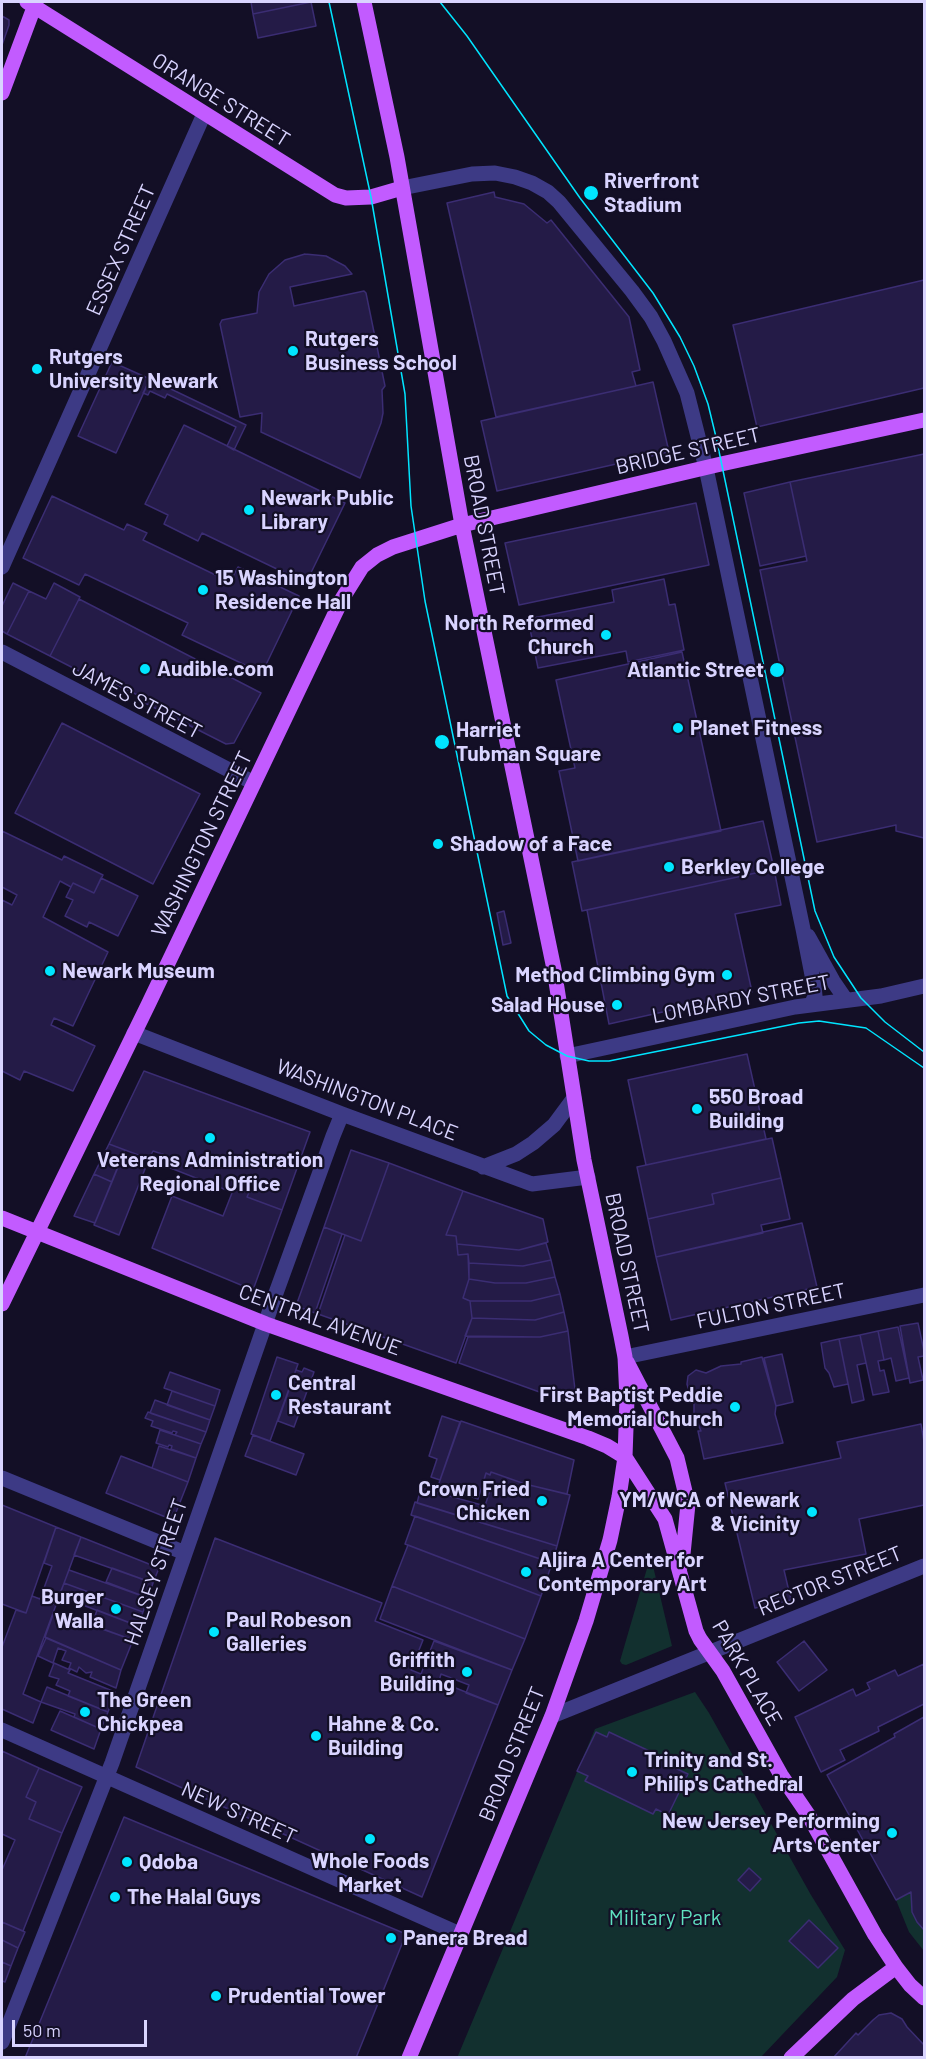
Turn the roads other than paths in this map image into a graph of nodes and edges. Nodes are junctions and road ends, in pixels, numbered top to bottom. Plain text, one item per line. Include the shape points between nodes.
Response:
1 (364, 2) edge
2 (33, 3) edge
3 (2, 93) edge
4 (204, 114) junction
5 (402, 188) junction
6 (924, 420) edge
7 (706, 468) junction
8 (462, 525) junction
9 (2, 567) edge
10 (2, 652) edge
11 (254, 783) junction
12 (804, 929) junction
13 (924, 986) edge
14 (846, 1000) junction
15 (811, 1005) junction
16 (135, 1033) junction
17 (567, 1056) junction
18 (574, 1098) junction
19 (342, 1114) junction
20 (483, 1167) junction
21 (588, 1177) junction
22 (2, 1218) edge
23 (36, 1232) junction
24 (924, 1295) edge
25 (2, 1304) edge
26 (266, 1324) junction
27 (625, 1358) junction
28 (625, 1457) junction
29 (2, 1478) edge
30 (185, 1553) junction
31 (924, 1566) edge
32 (681, 1573) junction
33 (710, 1652) junction
34 (552, 1716) junction
35 (2, 1730) edge
36 (107, 1776) junction
37 (460, 1934) junction
38 (896, 1967) junction
39 (924, 1998) edge
40 (4, 2025) edge
41 (2, 2042) edge
42 (410, 2058) edge
43 (791, 2058) edge

1 - 5 main road, BROAD STREET
2 - 3 main road
2 - 4 main road, ORANGE STREET
4 - 5 main road, ORANGE STREET via 335,195 370,197
4 - 9 street, ESSEX STREET
5 - 7 street via 495,173 532,183 560,202 638,300 664,341 687,393
5 - 8 main road, BROAD STREET
6 - 7 main road, BRIDGE STREET
7 - 8 main road, BRIDGE STREET
7 - 12 street
8 - 11 main road, WASHINGTON STREET via 393,547 362,567 342,599
8 - 17 main road, BROAD STREET via 554,969
10 - 11 street, JAMES STREET
11 - 16 main road, WASHINGTON STREET
12 - 14 street
12 - 15 street via 815,996
13 - 14 street, LOMBARDY STREET
14 - 15 street, LOMBARDY STREET
15 - 17 street, LOMBARDY STREET
16 - 19 street, WASHINGTON PLACE
16 - 23 main road, WASHINGTON STREET
17 - 18 main road, BROAD STREET
18 - 20 street via 554,1125 533,1143
18 - 21 main road, BROAD STREET
19 - 20 street, WASHINGTON PLACE
19 - 26 street, HALSEY STREET
20 - 21 street, WASHINGTON PLACE via 532,1184
21 - 27 main road, BROAD STREET
22 - 23 main road, CENTRAL AVENUE
23 - 25 main road, WASHINGTON STREET
23 - 26 main road, CENTRAL AVENUE
24 - 27 street, FULTON STREET
26 - 28 main road, CENTRAL AVENUE via 588,1438
26 - 30 street, HALSEY STREET
27 - 28 main road, BROAD STREET
27 - 32 main road via 677,1458 688,1504
28 - 32 main road, PARK PLACE via 665,1519
28 - 34 main road, BROAD STREET via 598,1584
29 - 30 street
30 - 36 street, HALSEY STREET
31 - 33 street, RECTOR STREET
32 - 33 main road, PARK PLACE via 696,1631
33 - 34 street, RECTOR STREET
33 - 38 main road, PARK PLACE
34 - 37 main road, BROAD STREET
35 - 36 street, NEW STREET
36 - 37 street, NEW STREET
36 - 40 street, HALSEY STREET
37 - 42 main road, BROAD STREET
38 - 39 main road, PARK PLACE
38 - 43 main road via 853,2000
40 - 41 street, HALSEY STREET

